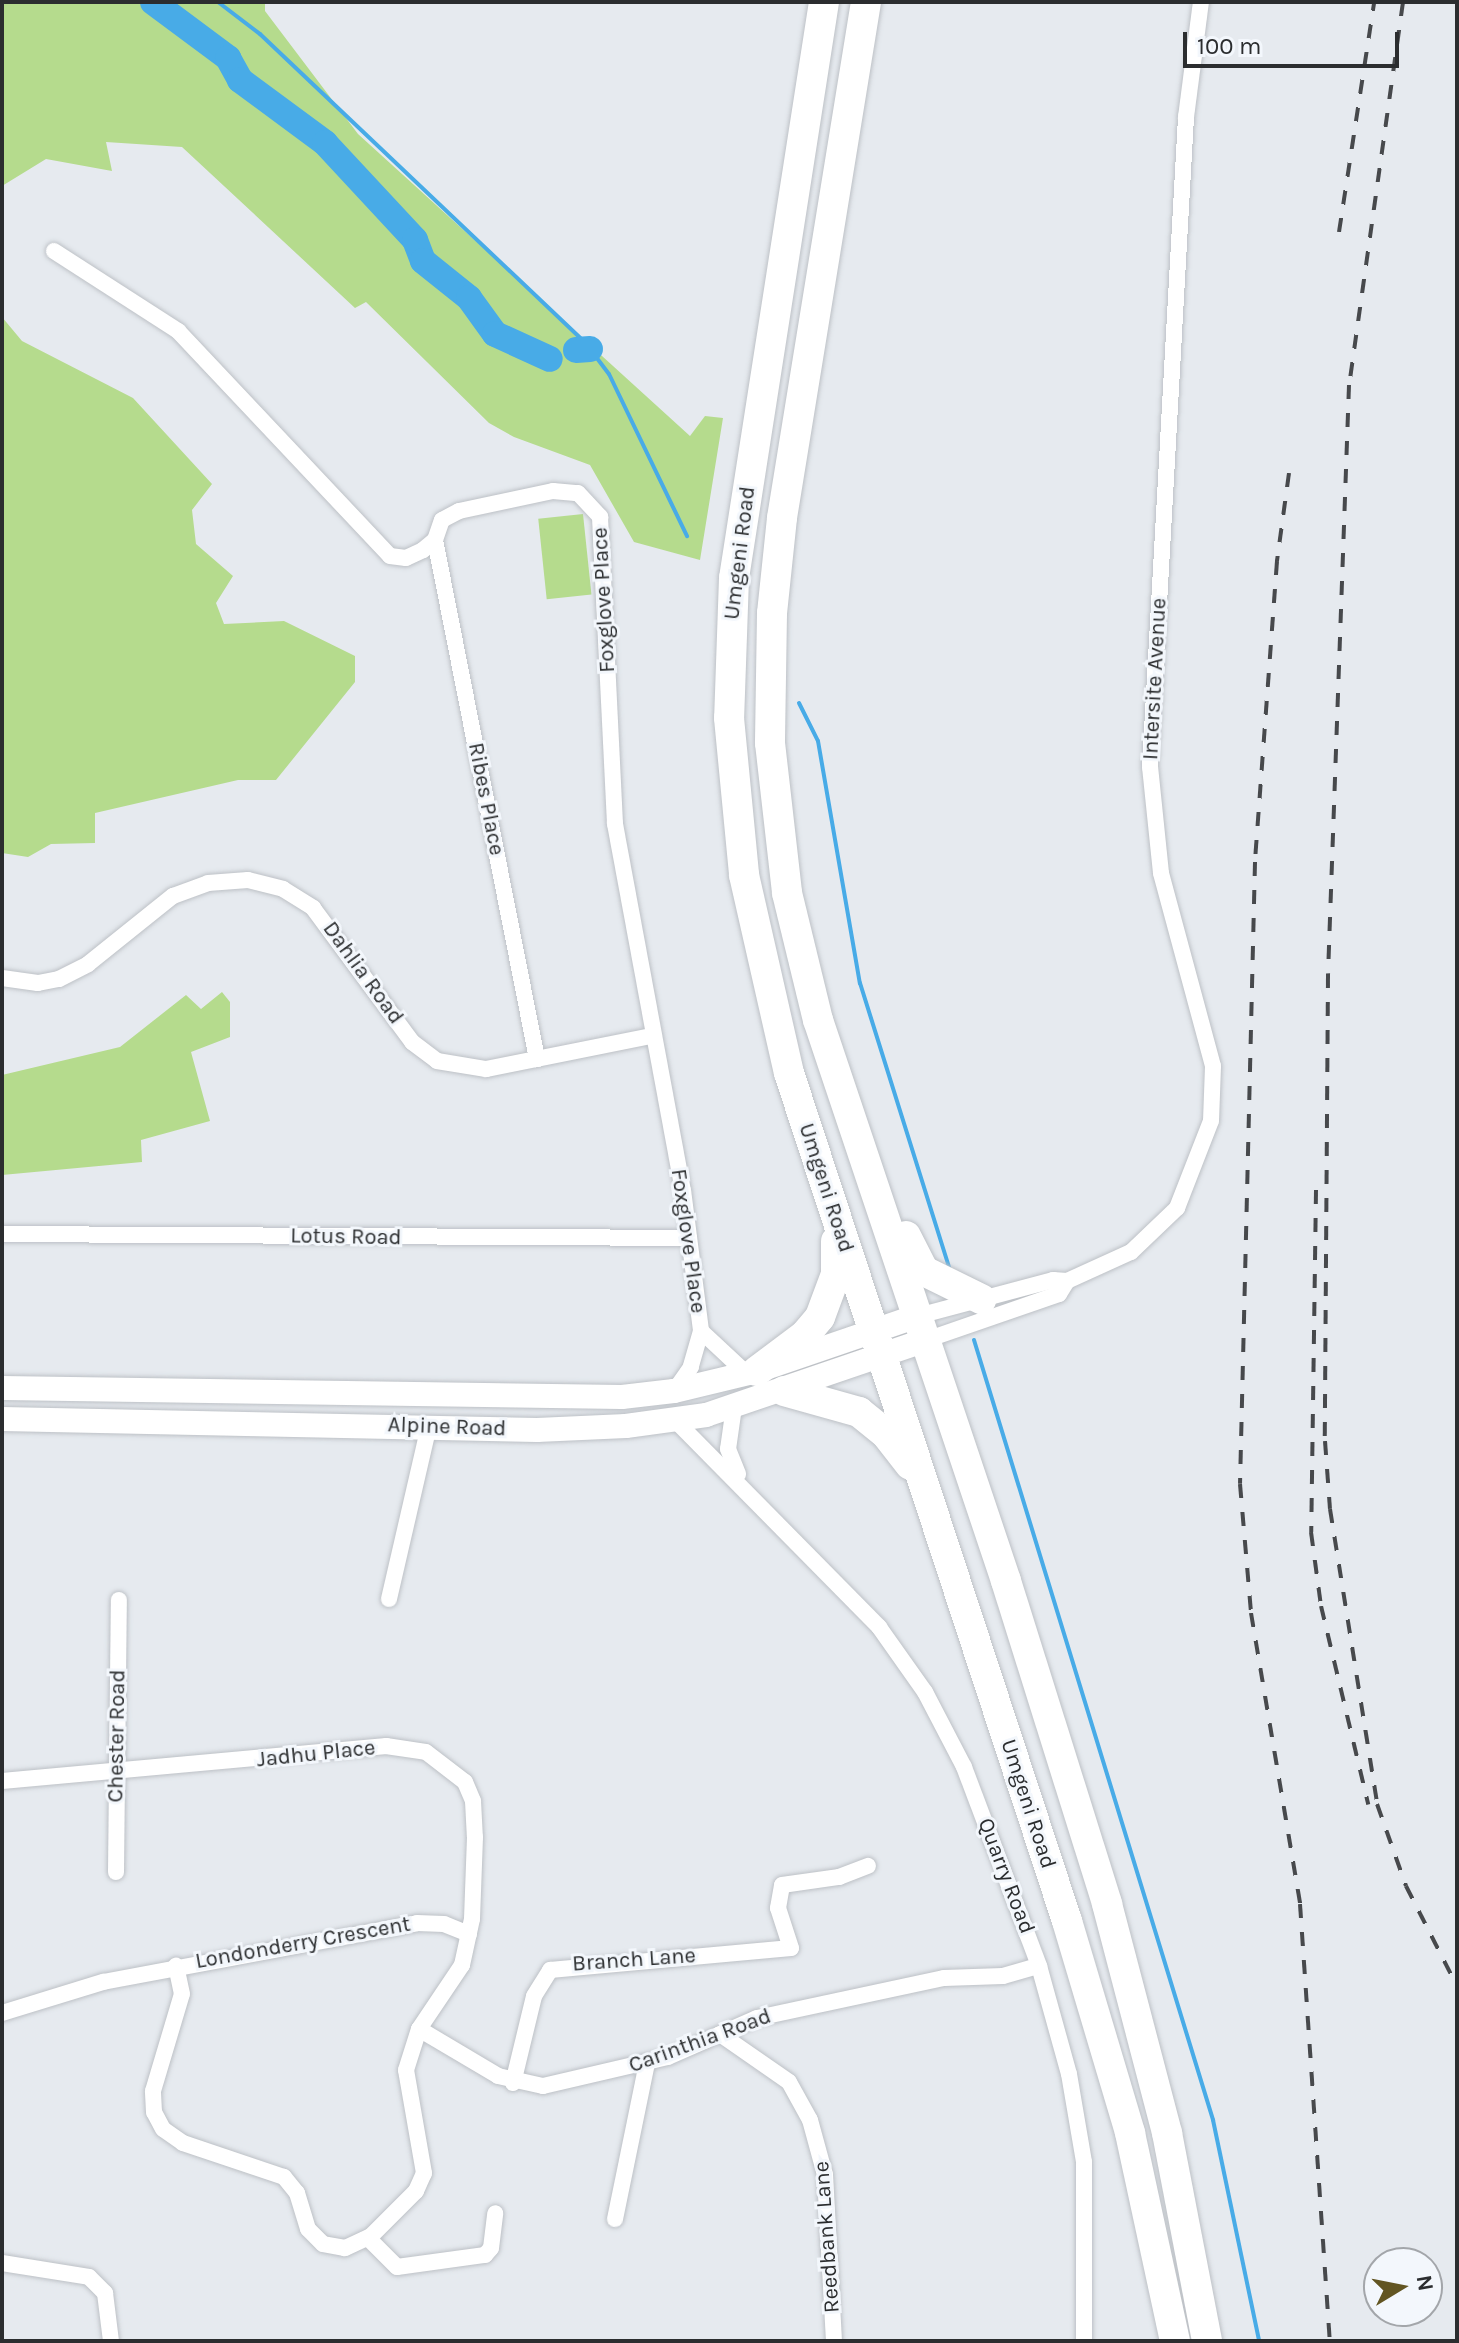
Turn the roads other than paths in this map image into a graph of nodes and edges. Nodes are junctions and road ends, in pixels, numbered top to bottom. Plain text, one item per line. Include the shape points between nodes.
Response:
1 (824, 2) edge
2 (866, 2) edge
3 (1201, 2) edge
4 (54, 251) dead end
5 (435, 540) junction
6 (2, 978) edge
7 (818, 1020) junction
8 (651, 1036) junction
9 (537, 1059) junction
10 (836, 1223) junction
11 (2, 1234) edge
12 (689, 1238) junction
13 (1067, 1281) junction
14 (981, 1299) junction
15 (922, 1328) junction
16 (701, 1331) junction
17 (877, 1344) junction
18 (752, 1372) junction
19 (2, 1389) edge
20 (674, 1391) junction
21 (784, 1391) junction
22 (734, 1407) junction
23 (38, 1418) junction
24 (2, 1419) edge
25 (675, 1420) junction
26 (429, 1426) junction
27 (923, 1482) junction
28 (745, 1486) junction
29 (389, 1599) dead end
30 (119, 1600) dead end
31 (115, 1773) junction
32 (2, 1781) edge
33 (868, 1866) dead end
34 (116, 1872) dead end
35 (469, 1934) junction
36 (176, 1966) junction
37 (1039, 1966) junction
38 (2, 2013) edge
39 (419, 2029) junction
40 (720, 2034) junction
41 (647, 2063) junction
42 (513, 2083) junction
43 (495, 2213) dead end
44 (615, 2219) dead end
45 (368, 2238) junction
46 (2, 2263) edge
47 (111, 2341) edge
48 (834, 2341) edge
49 (1084, 2341) edge
50 (1175, 2341) edge
51 (1207, 2341) edge

1 - 10 highway, Umgeni Road via 734,578 729,718 744,875 763,970
2 - 7 highway, Umgeni Road via 782,518 769,670 776,817 787,893
3 - 13 street, Intersite Avenue via 1186,117 1150,767 1161,873 1209,1045 1214,1103 1205,1148 1170,1217 1131,1252
4 - 5 street, Foxglove Place via 164,319 190,342 379,549 406,558
5 - 8 street, Foxglove Place via 449,514 553,491 578,493 600,517 613,812
5 - 9 street, Ribes Place
6 - 9 street, Dahlia Road via 38,983 59,979 88,964 173,896 208,883 248,880 283,889 313,908 412,1042 437,1061 475,1069
7 - 14 highway via 916,1259 935,1280
7 - 15 highway, Umgeni Road
8 - 9 street, Dahlia Road
8 - 12 street, Foxglove Place
10 - 17 highway, Umgeni Road
10 - 18 highway via 836,1274 820,1317 805,1335
11 - 12 street, Lotus Road
12 - 16 street, Foxglove Place
13 - 14 street, Intersite Avenue
13 - 15 street, Intersite Avenue via 1059,1294
14 - 15 street, Intersite Avenue
15 - 17 main road
15 - 51 highway, Umgeni Road via 1131,1989 1183,2202
16 - 18 street, Foxglove Place
16 - 20 street, Foxglove Place via 691,1367
17 - 18 main road, Alpine Road
17 - 21 main road, Alpine Road
17 - 27 highway, Umgeni Road
18 - 20 main road, Alpine Road
19 - 20 main road, Alpine Road via 550,1397
19 - 23 main road via 35,1401
21 - 22 main road, Alpine Road
21 - 27 highway via 859,1412 886,1434
22 - 25 main road, Alpine Road
22 - 28 street, Quarry Road via 729,1460
23 - 24 main road, Alpine Road
23 - 26 main road, Alpine Road
25 - 26 main road, Alpine Road via 537,1430
25 - 28 street, Quarry Road
26 - 29 street
27 - 50 highway, Umgeni Road via 1130,2133
28 - 37 street, Quarry Road via 853,1596 925,1692 964,1767
30 - 31 street, Chester Road
31 - 32 street, Jadhu Place
31 - 34 street, Chester Road
31 - 35 street, Jadhu Place via 368,1747 426,1752 457,1772 473,1801 474,1907
33 - 42 street, Branch Lane via 839,1877 782,1885 778,1908 791,1948 550,1970 528,2014
35 - 36 street, Londonderry Crescent via 444,1924 417,1923
35 - 39 street via 449,1989
36 - 38 street, Londonderry Crescent via 68,1990
36 - 45 street, Londonderry Crescent via 182,1994 153,2091 163,2129 183,2143 284,2177 297,2193 308,2229 323,2244 345,2248
37 - 40 street, Carinthia Road via 1003,1976 944,1978 781,2012
37 - 49 street, Quarry Road via 1069,2074 1084,2162
39 - 42 street, Carinthia Road
39 - 45 street via 406,2070 424,2165 422,2182
40 - 41 street, Carinthia Road
40 - 48 street, Reedbank Lane via 789,2082 810,2120 825,2175
41 - 42 street, Carinthia Road via 562,2084
41 - 44 street
43 - 45 street via 491,2248 485,2255 397,2267
46 - 47 street via 81,2274 100,2286

